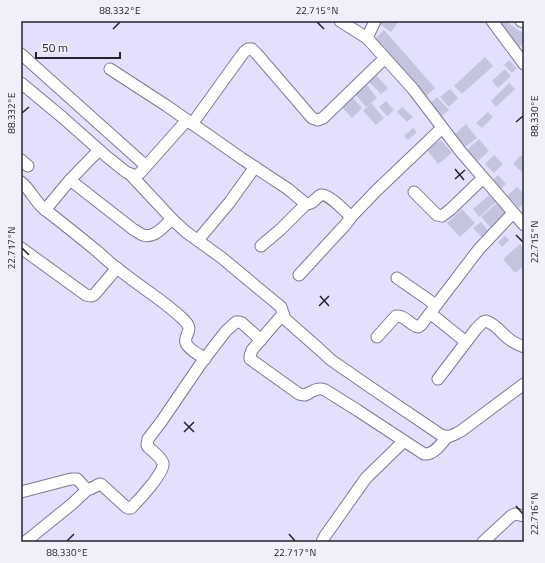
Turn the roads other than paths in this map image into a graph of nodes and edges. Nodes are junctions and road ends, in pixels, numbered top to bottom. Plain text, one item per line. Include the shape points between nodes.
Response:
1 (340, 21) edge
2 (375, 21) edge
3 (492, 21) edge
4 (521, 21) edge
5 (524, 22) edge
6 (367, 38) junction
7 (21, 54) edge
8 (385, 58) junction
9 (524, 64) edge
10 (110, 69) dead end
11 (21, 83) edge
12 (190, 122) junction
13 (442, 128) junction
14 (99, 150) junction
15 (146, 166) junction
16 (255, 167) junction
17 (130, 174) junction
18 (483, 178) junction
19 (70, 180) junction
20 (21, 182) edge
21 (414, 192) dead end
22 (306, 204) junction
23 (45, 210) junction
24 (513, 213) junction
25 (351, 217) junction
26 (172, 219) junction
27 (524, 225) edge
28 (198, 240) junction
29 (261, 246) dead end
30 (21, 248) edge
31 (117, 268) junction
32 (299, 275) dead end
33 (397, 278) dead end
34 (433, 309) junction
35 (283, 314) junction
36 (377, 337) dead end
37 (261, 340) junction
38 (466, 342) junction
39 (524, 347) edge
40 (205, 359) junction
41 (438, 379) dead end
42 (524, 384) edge
43 (447, 437) junction
44 (404, 441) junction
45 (88, 489) junction
46 (21, 492) edge
47 (524, 516) edge
48 (25, 542) edge
49 (322, 542) edge
50 (483, 542) edge

1 - 6 street
2 - 6 street
3 - 9 street
4 - 5 street
6 - 8 street
7 - 15 street
8 - 12 street via 318,120 312,118 257,54 248,48
8 - 13 street via 413,89
10 - 12 street
11 - 14 street
12 - 15 street
12 - 16 street
13 - 18 street
13 - 25 street
14 - 17 street
14 - 19 street
15 - 17 street via 140,173
16 - 22 street
16 - 28 street
17 - 26 street
18 - 21 street via 442,216 437,215
18 - 24 street
19 - 23 street
19 - 26 street via 143,235 148,236 159,231
20 - 23 street
22 - 25 street via 324,195
22 - 29 street
23 - 31 street
24 - 27 street
24 - 34 street via 480,249
25 - 32 street
26 - 28 street
28 - 35 street via 279,306
30 - 31 street via 86,295 94,295
31 - 40 street via 187,323 188,346
33 - 34 street
34 - 36 street via 418,327 396,316
34 - 38 street
35 - 37 street
35 - 43 street via 285,319 331,360 431,429
37 - 40 street via 242,323 236,322
37 - 44 street via 250,356 250,359 259,366 299,394 304,395 316,389 325,390
38 - 39 street via 486,321 516,344
38 - 41 street
40 - 45 street via 148,439 148,447 162,460 163,469 134,506 126,508 100,484
42 - 43 street via 467,427
43 - 44 street via 428,454 422,454
44 - 49 street via 366,478
45 - 46 street via 74,478
45 - 48 street
47 - 50 street via 511,516

